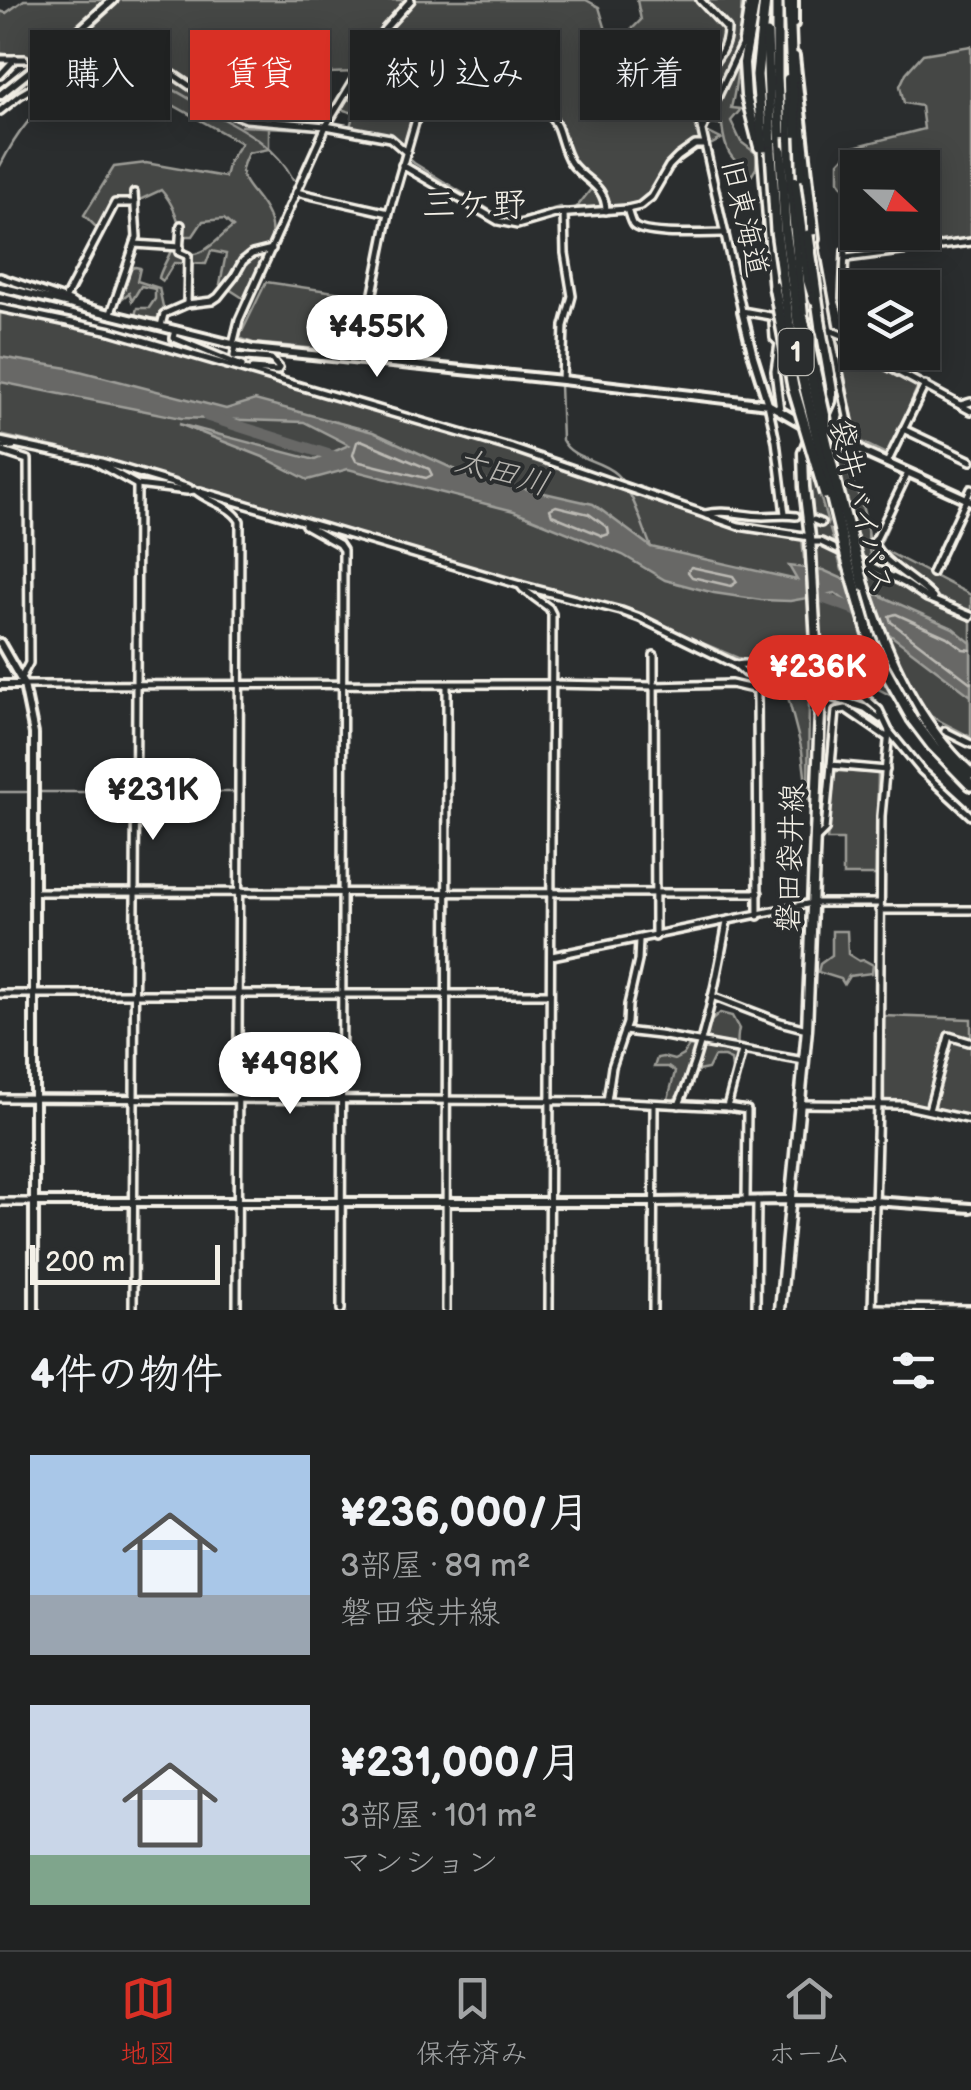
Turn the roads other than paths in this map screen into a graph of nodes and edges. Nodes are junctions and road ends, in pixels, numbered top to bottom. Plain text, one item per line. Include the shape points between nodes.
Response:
1 (113, 0) edge
2 (411, 0) edge
3 (700, 0) edge
4 (752, 0) edge
5 (766, 0) edge
6 (786, 0) edge
7 (0, 59) edge
8 (16, 60) junction
9 (25, 60) tunnel mouth
10 (0, 75) edge
11 (0, 95) edge
12 (0, 111) edge
13 (326, 126) junction
14 (702, 130) junction
15 (789, 137) junction
16 (704, 145) junction
17 (776, 151) junction
18 (406, 152) junction
19 (402, 165) junction
20 (764, 166) junction
21 (296, 192) junction
22 (134, 193) dead end
23 (135, 203) junction
24 (627, 210) junction
25 (606, 211) junction
26 (389, 213) junction
27 (564, 213) junction
28 (182, 225) dead end
29 (725, 232) junction
30 (811, 237) junction
31 (971, 242) edge
32 (135, 244) junction
33 (770, 246) junction
34 (180, 247) junction
35 (272, 248) junction
36 (845, 270) edge
37 (0, 277) edge
38 (0, 287) edge
39 (65, 299) junction
40 (186, 304) junction
41 (78, 307) junction
42 (0, 308) edge
43 (826, 310) junction
44 (742, 311) junction
45 (111, 312) junction
46 (782, 318) junction
47 (161, 326) junction
48 (176, 330) junction
49 (826, 330) junction
50 (840, 334) edge
51 (234, 345) junction
52 (417, 366) junction
53 (248, 370) junction
54 (897, 370) edge
55 (562, 380) junction
56 (925, 385) junction
57 (835, 393) junction
58 (971, 402) edge
59 (768, 404) junction
60 (961, 404) junction
61 (780, 410) junction
62 (971, 411) edge
63 (848, 416) junction
64 (903, 429) junction
65 (814, 430) junction
66 (828, 438) junction
67 (0, 446) edge
68 (866, 454) junction
69 (92, 460) junction
70 (971, 461) edge
71 (887, 463) junction
72 (908, 473) junction
73 (138, 485) junction
74 (195, 490) junction
75 (971, 490) edge
76 (969, 500) edge
77 (706, 514) junction
78 (786, 514) junction
79 (796, 516) dead end
80 (296, 520) junction
81 (810, 542) junction
82 (844, 548) junction
83 (932, 572) dead end
84 (520, 584) junction
85 (945, 605) junction
86 (971, 616) edge
87 (0, 643) edge
88 (654, 655) dead end
89 (736, 664) junction
90 (819, 674) junction
91 (22, 681) junction
92 (137, 684) junction
93 (552, 684) junction
94 (0, 685) edge
95 (241, 685) junction
96 (447, 685) junction
97 (342, 686) junction
98 (654, 686) junction
99 (757, 690) junction
100 (797, 690) junction
101 (808, 691) dead end
102 (828, 696) dead end
103 (918, 717) junction
104 (883, 720) junction
105 (946, 731) dead end
106 (888, 734) junction
107 (971, 744) edge
108 (831, 765) junction
109 (886, 770) junction
110 (971, 774) edge
111 (971, 785) edge
112 (971, 816) edge
113 (814, 841) junction
114 (239, 891) junction
115 (342, 891) junction
116 (34, 892) junction
117 (135, 892) junction
118 (446, 892) junction
119 (552, 893) junction
120 (654, 893) junction
121 (758, 893) junction
122 (812, 903) junction
123 (879, 906) junction
124 (971, 910) edge
125 (758, 916) junction
126 (726, 922) junction
127 (654, 937) junction
128 (640, 940) junction
129 (552, 956) junction
130 (34, 993) junction
131 (0, 994) edge
132 (342, 994) junction
133 (447, 994) junction
134 (550, 994) junction
135 (135, 995) junction
136 (238, 995) junction
137 (712, 996) junction
138 (806, 1029) junction
139 (624, 1031) junction
140 (970, 1040) edge
141 (701, 1044) junction
142 (742, 1052) junction
143 (804, 1061) junction
144 (0, 1098) edge
145 (134, 1098) junction
146 (34, 1099) junction
147 (240, 1100) junction
148 (340, 1100) junction
149 (446, 1101) junction
150 (550, 1101) junction
151 (608, 1101) junction
152 (878, 1103) junction
153 (654, 1104) junction
154 (800, 1104) junction
155 (679, 1105) junction
156 (727, 1107) junction
157 (929, 1110) junction
158 (971, 1120) edge
159 (340, 1200) junction
160 (746, 1200) junction
161 (757, 1200) junction
162 (791, 1200) junction
163 (132, 1201) junction
164 (238, 1201) junction
165 (874, 1201) junction
166 (0, 1202) edge
167 (34, 1202) junction
168 (446, 1202) junction
169 (549, 1202) junction
170 (655, 1202) junction
171 (971, 1208) edge
172 (872, 1309) edge
173 (971, 1309) edge
174 (34, 1310) edge
175 (133, 1310) edge
176 (237, 1310) edge
177 (341, 1310) edge
178 (446, 1310) edge
179 (549, 1310) edge
180 (653, 1310) edge
181 (756, 1310) edge
182 (780, 1310) edge

1 - 11 street
2 - 13 street via 384,30
3 - 14 street, 旧東海道 via 728,33 696,86
4 - 14 street via 742,44
4 - 20 main road via 746,96
5 - 17 highway, 1
5 - 20 highway, 1 via 757,75
6 - 15 main road
6 - 17 highway, 1
6 - 30 highway, 1
7 - 8 street
8 - 9 street
8 - 10 street
12 - 13 street via 68,64 139,66 174,75 246,119
13 - 18 street via 390,138
13 - 21 street
14 - 16 street, 旧東海道
15 - 49 main road, bridge via 808,280
15 - 66 main road, bridge via 803,316
16 - 24 street via 678,157 650,199
16 - 29 street, 旧東海道
17 - 66 highway, 袋井バイパス / 1, bridge via 798,321
17 - 82 highway, 袋井バイパス / 1, bridge via 776,232 789,324
18 - 19 street
18 - 25 street via 422,108 453,112 489,100 527,102 549,113 570,162 596,184
19 - 26 street
19 - 27 street via 508,224
20 - 33 highway, 1
21 - 26 street
21 - 35 street
22 - 23 street
23 - 32 street
23 - 39 street via 115,203
24 - 25 street
24 - 29 street via 640,230
25 - 27 street
26 - 52 street via 371,303 390,316
27 - 55 street via 572,296
28 - 34 street
29 - 44 street, 旧東海道
30 - 33 street
30 - 43 street
30 - 49 highway, 1, bridge
31 - 36 street via 846,254
32 - 34 street
32 - 45 street
33 - 82 highway, 1, bridge via 793,386
34 - 40 street via 188,256
35 - 40 street via 244,260 212,301
35 - 51 street
37 - 39 street
38 - 41 street
39 - 41 street
40 - 47 street via 164,314
41 - 45 street
42 - 53 street
43 - 46 street
43 - 49 street
44 - 46 street
44 - 59 street, 旧東海道
45 - 47 street
46 - 61 street via 773,322
47 - 48 street
48 - 51 street
48 - 53 street via 174,338
49 - 50 street
49 - 57 main road, bridge
51 - 52 street
51 - 53 street via 234,356 271,359 279,368
52 - 55 street
53 - 77 street
54 - 56 street
55 - 59 street
56 - 60 street
56 - 64 street
57 - 63 street
57 - 65 main road, 磐田袋井線
58 - 60 street
59 - 61 street
59 - 78 street
60 - 62 street
61 - 65 street
63 - 66 street
63 - 68 street via 853,440
64 - 70 street
64 - 71 street
65 - 66 street
65 - 81 main road, 磐田袋井線 via 803,453
66 - 68 street
66 - 103 highway, 袋井バイパス / 1, bridge via 878,632
67 - 69 street
67 - 91 street via 28,460 29,663
68 - 71 street
69 - 73 street
69 - 74 street
71 - 72 street
72 - 76 street
72 - 85 street via 873,542
73 - 74 street
73 - 92 street
74 - 80 street
74 - 95 street via 240,521
75 - 76 street
76 - 83 street
77 - 78 street
77 - 81 street
78 - 79 street
80 - 84 street
80 - 97 street via 343,550
81 - 85 street via 822,542
81 - 90 main road, 磐田袋井線
82 - 103 highway, 袋井バイパス / 1, bridge via 880,662
84 - 89 street via 640,618
84 - 93 street via 552,614
85 - 86 street
87 - 91 street
88 - 98 street
89 - 90 street
89 - 100 street
90 - 104 street via 849,685
90 - 113 main road, 磐田袋井線
91 - 92 street
91 - 94 street
91 - 116 street via 34,734
92 - 95 street
92 - 117 street
93 - 96 street
93 - 98 street
93 - 119 street
95 - 97 street
95 - 114 street
96 - 97 street
96 - 118 street
97 - 115 street
98 - 99 street
98 - 120 street
99 - 100 street
99 - 121 street
100 - 101 street
102 - 104 street
103 - 110 highway, 袋井バイパス / 1
103 - 111 highway, 袋井バイパス / 1 via 932,744
104 - 106 street
105 - 107 street
106 - 108 street via 846,709 836,711
106 - 109 street
106 - 112 street
108 - 109 street
108 - 113 street via 825,830
109 - 123 street
113 - 122 main road, 磐田袋井線
114 - 115 street
114 - 117 street
114 - 136 street
115 - 118 street
115 - 132 street
116 - 117 street
116 - 130 street
117 - 135 street
118 - 119 street
118 - 133 street
119 - 120 street
119 - 129 street
120 - 121 street
120 - 127 street
121 - 125 street
122 - 123 street
122 - 125 street
122 - 138 main road, 磐田袋井線
123 - 124 street
123 - 152 street
125 - 126 street
126 - 127 street
126 - 137 street
127 - 128 street
128 - 129 street
128 - 139 street
129 - 134 street
130 - 131 street
130 - 135 street
130 - 146 street
132 - 133 street
132 - 136 street
132 - 148 street
133 - 134 street
133 - 149 street
134 - 150 street
135 - 136 street
135 - 145 street
136 - 147 street
137 - 138 street
137 - 141 street
138 - 143 main road, 磐田袋井線
139 - 141 street
139 - 151 street
140 - 157 street via 949,1036
141 - 142 street
141 - 155 street
142 - 143 street
142 - 156 street
143 - 154 main road, 磐田袋井線
144 - 146 street
145 - 146 street
145 - 147 street
145 - 163 street
146 - 167 street
147 - 148 street
147 - 164 street
148 - 149 street
148 - 159 street
149 - 150 street
149 - 168 street
150 - 151 street
150 - 169 street
151 - 153 street
152 - 154 street
152 - 157 street
152 - 165 street
153 - 155 street
153 - 170 street
154 - 162 main road, 磐田袋井線
155 - 156 street
156 - 160 street via 747,1110
157 - 158 street
159 - 164 street
159 - 168 street
159 - 177 street
160 - 161 street
160 - 170 street
161 - 162 street
161 - 181 street
162 - 165 street
162 - 182 main road, 磐田袋井線
163 - 164 street
163 - 167 street
163 - 175 street
164 - 176 street
165 - 171 street
165 - 172 street
166 - 167 street
167 - 174 street
168 - 169 street
168 - 178 street
169 - 170 street
169 - 179 street
170 - 180 street
172 - 173 street

